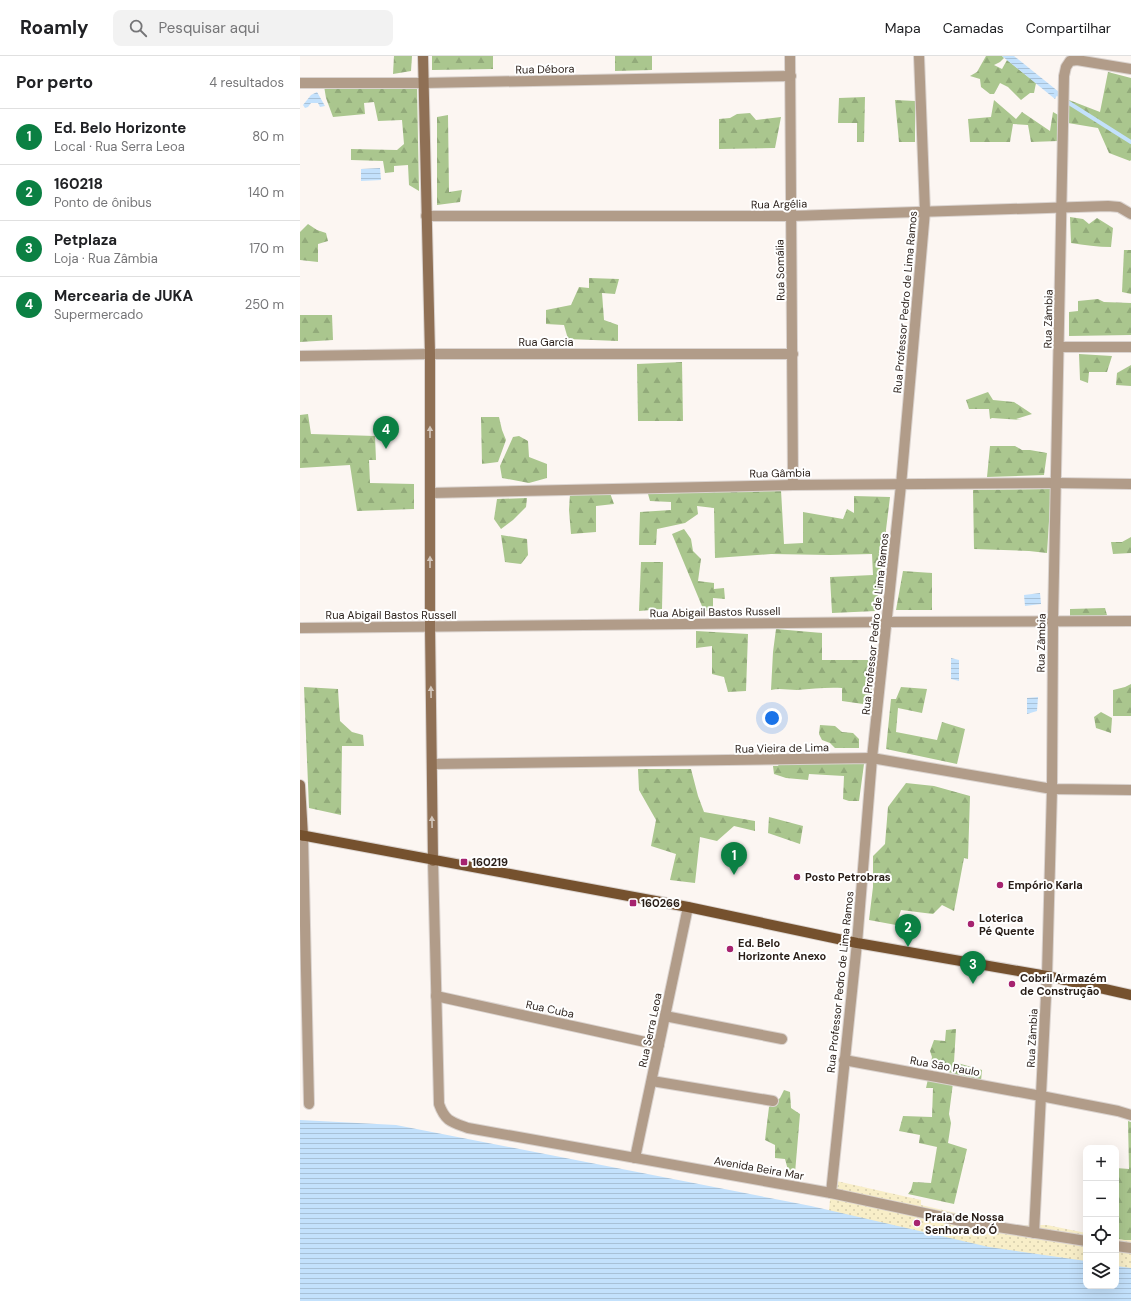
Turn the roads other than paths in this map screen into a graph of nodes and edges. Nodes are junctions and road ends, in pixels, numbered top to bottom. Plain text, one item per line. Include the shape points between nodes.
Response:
1 (423, 56) edge
2 (790, 56) edge
3 (919, 56) edge
4 (1131, 68) edge
5 (790, 76) junction
6 (300, 83) edge
7 (423, 83) junction
8 (1062, 207) junction
9 (925, 211) junction
10 (1131, 214) edge
11 (426, 216) junction
12 (791, 216) junction
13 (1060, 346) junction
14 (1131, 347) edge
15 (430, 354) junction
16 (793, 354) junction
17 (300, 356) edge
18 (1057, 483) junction
19 (793, 484) junction
20 (1131, 484) edge
21 (901, 485) junction
22 (430, 493) junction
23 (1054, 621) junction
24 (1131, 621) edge
25 (887, 622) junction
26 (430, 627) junction
27 (300, 628) edge
28 (872, 758) junction
29 (432, 764) junction
30 (300, 785) edge
31 (1052, 789) junction
32 (1131, 790) edge
33 (301, 836) edge
34 (433, 861) junction
35 (688, 907) junction
36 (857, 943) junction
37 (1047, 976) junction
38 (1131, 995) edge
39 (436, 996) junction
40 (665, 1016) junction
41 (782, 1039) dead end
42 (659, 1045) junction
43 (844, 1060) junction
44 (652, 1081) junction
45 (1041, 1096) junction
46 (773, 1101) dead end
47 (309, 1104) dead end
48 (1131, 1115) edge
49 (635, 1158) junction
50 (831, 1194) junction
51 (1034, 1233) junction
52 (1083, 1241) edge
53 (1119, 1246) edge
54 (1131, 1248) edge

1 - 7 main road
2 - 5 street, Rua Somália
3 - 9 street, Rua Professor Pedro de Lima Ramos
4 - 8 street, Rua Zâmbia via 1077,60 1070,61 1066,67
5 - 7 street, Rua Débora
5 - 12 street, Rua Somália
6 - 7 street, Rua Débora
7 - 11 main road
8 - 9 street, Rua Argélia
8 - 10 street, Rua Argélia via 1119,207
8 - 13 street, Rua Zâmbia
9 - 12 street, Rua Argélia
9 - 21 street, Rua Professor Pedro de Lima Ramos
11 - 12 street, Rua Argélia
11 - 15 main road
12 - 16 street, Rua Somália
13 - 14 street
13 - 18 street, Rua Zâmbia
15 - 16 street, Rua Garcia
15 - 17 street, Rua Garcia
22 -> 15 main road
16 - 19 street, Rua Somália
18 - 20 street, Rua Gâmbia
18 - 21 street, Rua Gâmbia
18 - 23 street, Rua Zâmbia
19 - 21 street, Rua Gâmbia
19 - 22 street, Rua Gâmbia
21 - 25 street, Rua Professor Pedro de Lima Ramos
26 -> 22 main road
23 - 24 street, Rua Abigail Bastos Russell
23 - 25 street, Rua Abigail Bastos Russell
23 - 31 street, Rua Zâmbia
25 - 26 street, Rua Abigail Bastos Russell
25 - 28 street, Rua Professor Pedro de Lima Ramos
26 - 27 street, Rua Abigail Bastos Russell
29 -> 26 main road
28 - 29 street, Rua Vieira de Lima
28 - 31 street, Rua Vieira de Lima
28 - 36 street, Rua Professor Pedro de Lima Ramos
34 -> 29 main road
30 - 33 main road
31 - 32 street, Rua Vieira de Lima
31 - 37 street, Rua Zâmbia
33 - 34 main road
33 - 47 street
34 - 35 main road
34 - 39 street
35 - 36 main road
35 - 40 street, Rua Serra Leoa
36 - 37 main road
36 - 43 street, Rua Professor Pedro de Lima Ramos
37 - 38 main road
37 - 45 street, Rua Zâmbia
39 - 42 street, Rua Cuba
39 - 49 street, Avenida Beira Mar via 438,1104 443,1115 452,1122 468,1128
40 - 41 street
40 - 42 street, Rua Serra Leoa
42 - 44 street, Rua Serra Leoa
43 - 45 street, Rua São Paulo
43 - 50 street, Rua Professor Pedro de Lima Ramos
44 - 46 street
44 - 49 street, Rua Serra Leoa
45 - 48 street, Rua São Paulo
45 - 51 street, Rua Zâmbia
49 - 50 street, Avenida Beira Mar
50 - 51 street, Avenida Beira Mar via 958,1221
51 - 52 street, Avenida Beira Mar
53 - 54 street

